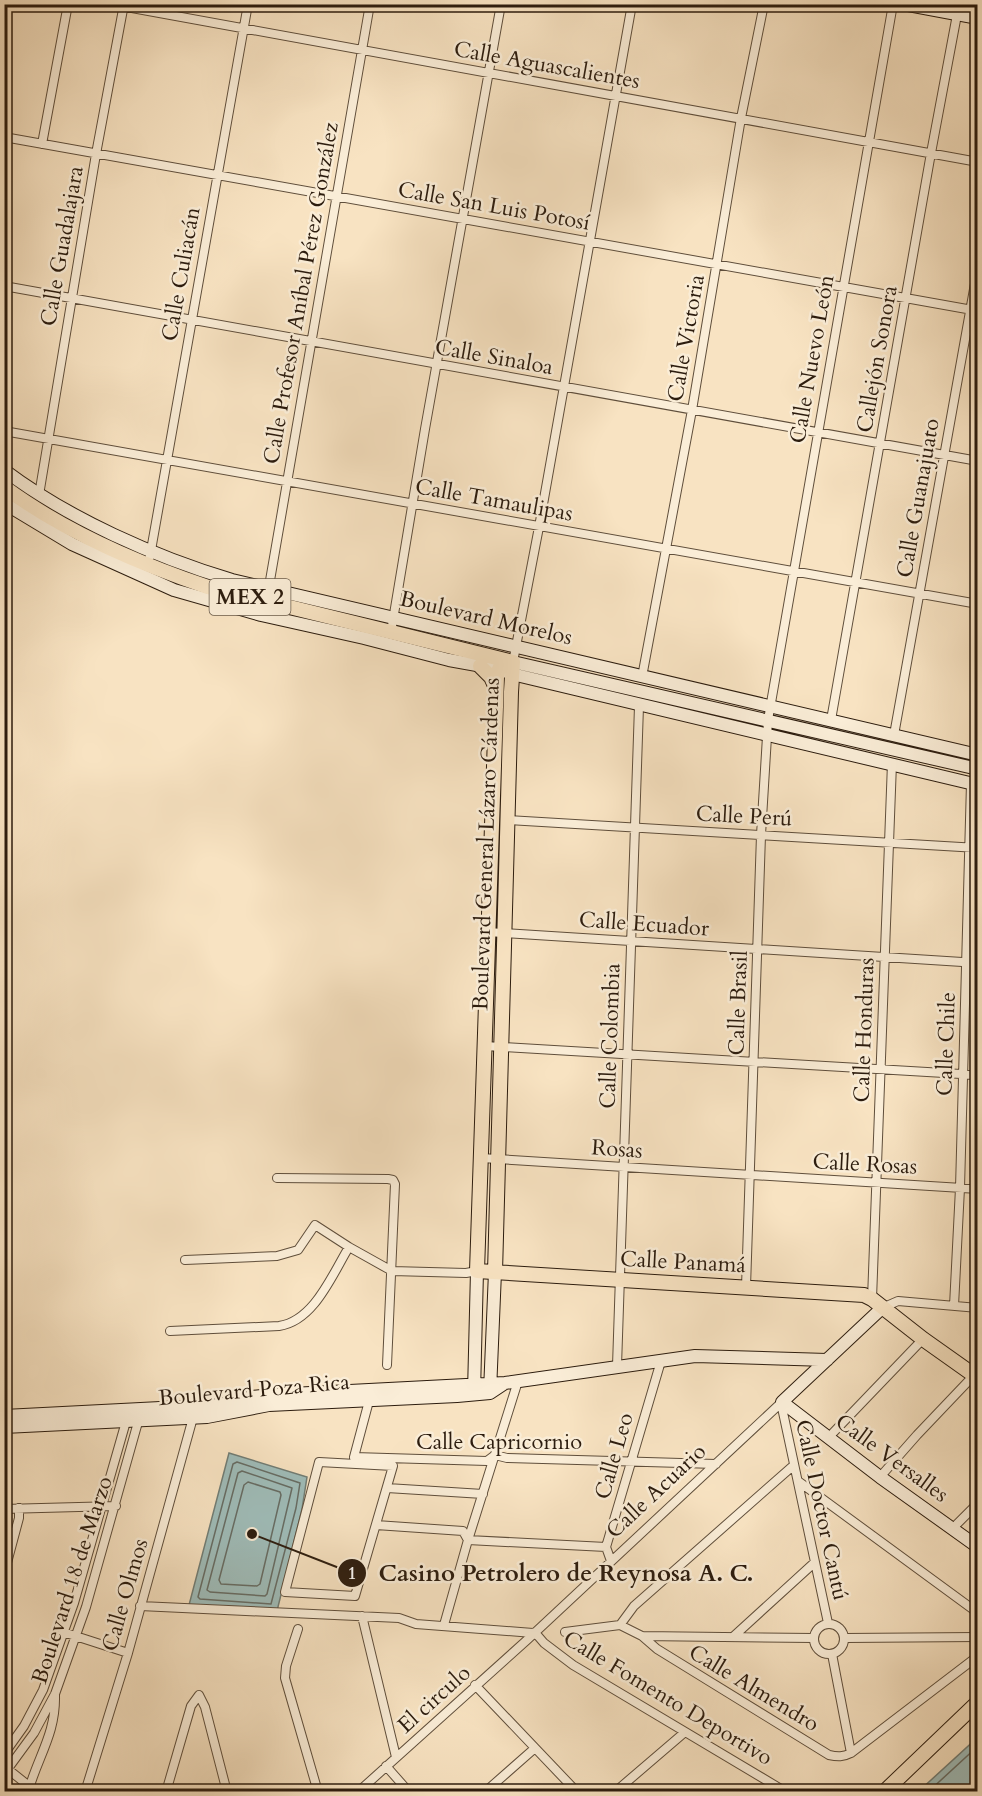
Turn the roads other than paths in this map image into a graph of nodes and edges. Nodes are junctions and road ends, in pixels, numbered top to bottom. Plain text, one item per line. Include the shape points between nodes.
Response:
1 (68, 4) edge
2 (110, 4) edge
3 (248, 4) edge
4 (370, 4) edge
5 (501, 4) edge
6 (632, 4) edge
7 (764, 4) edge
8 (893, 4) edge
9 (903, 4) edge
10 (124, 6) edge
11 (958, 9) edge
12 (978, 18) edge
13 (244, 29) junction
14 (362, 51) junction
15 (489, 73) junction
16 (615, 95) junction
17 (741, 118) junction
18 (4, 137) edge
19 (869, 142) junction
20 (42, 144) junction
21 (931, 153) junction
22 (96, 154) junction
23 (978, 162) edge
24 (217, 176) junction
25 (337, 197) junction
26 (463, 220) junction
27 (589, 241) junction
28 (717, 264) junction
29 (978, 267) edge
30 (4, 286) edge
31 (843, 286) junction
32 (907, 298) junction
33 (71, 299) junction
34 (974, 310) edge
35 (192, 321) junction
36 (311, 342) junction
37 (436, 364) junction
38 (564, 387) junction
39 (692, 410) junction
40 (4, 431) edge
41 (817, 433) junction
42 (48, 438) junction
43 (880, 444) junction
44 (944, 455) junction
45 (167, 459) junction
46 (978, 461) edge
47 (4, 470) edge
48 (286, 481) junction
49 (4, 488) edge
50 (39, 495) junction
51 (4, 503) edge
52 (413, 504) junction
53 (539, 527) junction
54 (74, 538) junction
55 (666, 549) junction
56 (152, 551) junction
57 (147, 566) junction
58 (793, 571) junction
59 (855, 582) junction
60 (177, 583) junction
61 (919, 593) junction
62 (267, 595) junction
63 (978, 604) edge
64 (393, 618) junction
65 (366, 632) junction
66 (391, 632) junction
67 (516, 647) junction
68 (480, 666) junction
69 (508, 668) junction
70 (642, 677) junction
71 (497, 689) junction
72 (639, 706) junction
73 (769, 706) junction
74 (768, 720) junction
75 (831, 720) junction
76 (894, 735) junction
77 (767, 736) junction
78 (978, 755) edge
79 (892, 763) junction
80 (978, 769) edge
81 (494, 783) junction
82 (974, 784) edge
83 (508, 818) junction
84 (635, 828) junction
85 (761, 835) junction
86 (888, 843) junction
87 (974, 848) edge
88 (488, 932) junction
89 (504, 933) junction
90 (632, 941) junction
91 (758, 949) junction
92 (884, 957) junction
93 (967, 962) junction
94 (978, 963) edge
95 (484, 1046) junction
96 (501, 1047) junction
97 (628, 1054) junction
98 (754, 1062) junction
99 (880, 1069) junction
100 (964, 1074) junction
101 (978, 1075) edge
102 (481, 1158) junction
103 (497, 1159) junction
104 (624, 1167) junction
105 (751, 1175) junction
106 (278, 1178) dead end
107 (876, 1181) junction
108 (960, 1188) junction
109 (978, 1189) edge
110 (349, 1247) junction
111 (185, 1260) dead end
112 (392, 1271) junction
113 (477, 1271) junction
114 (495, 1272) junction
115 (621, 1279) junction
116 (746, 1287) junction
117 (872, 1299) junction
118 (954, 1306) junction
119 (882, 1308) junction
120 (978, 1308) edge
121 (170, 1331) dead end
122 (923, 1339) junction
123 (827, 1360) junction
124 (661, 1361) junction
125 (387, 1365) dead end
126 (617, 1366) junction
127 (976, 1375) edge
128 (518, 1381) junction
129 (490, 1388) junction
130 (474, 1389) junction
131 (369, 1401) junction
132 (781, 1403) junction
133 (194, 1412) junction
134 (4, 1416) edge
135 (134, 1416) junction
136 (4, 1427) edge
137 (828, 1438) junction
138 (495, 1455) junction
139 (630, 1463) junction
140 (716, 1464) junction
141 (794, 1465) junction
142 (880, 1477) junction
143 (798, 1481) junction
144 (387, 1488) junction
145 (483, 1494) junction
146 (978, 1503) edge
147 (102, 1506) junction
148 (116, 1506) junction
149 (19, 1508) junction
150 (4, 1509) edge
151 (376, 1525) junction
152 (952, 1529) junction
153 (468, 1540) junction
154 (606, 1547) junction
155 (978, 1547) edge
156 (611, 1561) junction
157 (814, 1563) junction
158 (4, 1574) edge
159 (140, 1606) junction
160 (978, 1613) edge
161 (362, 1616) junction
162 (828, 1623) junction
163 (444, 1625) junction
164 (620, 1625) junction
165 (298, 1629) dead end
166 (63, 1632) junction
167 (565, 1632) dead end
168 (533, 1633) junction
169 (642, 1636) junction
170 (734, 1636) junction
171 (76, 1637) junction
172 (978, 1637) edge
173 (814, 1638) junction
174 (845, 1638) junction
175 (128, 1653) junction
176 (832, 1654) junction
177 (978, 1656) edge
178 (475, 1685) junction
179 (55, 1694) junction
180 (978, 1702) edge
181 (978, 1712) edge
182 (685, 1732) junction
183 (535, 1748) junction
184 (851, 1753) junction
185 (4, 1754) edge
186 (396, 1757) junction
187 (386, 1766) junction
188 (6, 1770) edge
189 (29, 1789) edge
190 (85, 1791) edge
191 (166, 1791) edge
192 (227, 1791) edge
193 (318, 1791) edge
194 (358, 1791) edge
195 (409, 1791) edge
196 (485, 1791) edge
197 (577, 1791) edge
198 (615, 1791) edge
199 (786, 1791) edge
200 (884, 1791) edge
201 (894, 1791) edge

1 - 20 street
2 - 10 street, Calle Aguascalientes
3 - 13 street, Calle Culiacán
4 - 14 street, Calle Profesor Aníbal Pérez González
5 - 15 street
6 - 16 street
7 - 17 street, Calle Victoria
8 - 19 street, Calle Nuevo León
9 - 11 main road
10 - 13 street, Calle Aguascalientes
10 - 22 street, Calle Guadalajara
11 - 12 main road
11 - 21 street, Callejón Sonora
13 - 14 street, Calle Aguascalientes
13 - 24 street, Calle Culiacán
14 - 15 street, Calle Aguascalientes
14 - 25 street, Calle Profesor Aníbal Pérez González
15 - 16 street, Calle Aguascalientes
15 - 26 street
16 - 17 street, Calle Aguascalientes
16 - 27 street
17 - 19 street, Calle Aguascalientes
17 - 28 street, Calle Victoria
18 - 20 street, Calle San Luis Potosí
19 - 21 street, Calle Aguascalientes
19 - 31 street, Calle Nuevo León
20 - 22 street, Calle San Luis Potosí
21 - 23 street, Calle Aguascalientes
21 - 32 street, Callejón Sonora
22 - 24 street, Calle San Luis Potosí
22 - 33 street, Calle Guadalajara
24 - 25 street, Calle San Luis Potosí
24 - 35 street, Calle Culiacán
25 - 26 street, Calle San Luis Potosí
25 - 36 street, Calle Profesor Aníbal Pérez González
26 - 27 street, Calle San Luis Potosí
26 - 37 street
27 - 28 street, Calle San Luis Potosí
27 - 38 street
28 - 31 street, Calle San Luis Potosí
28 - 39 street, Calle Victoria
29 - 34 street, Calle Guanajuato
30 - 33 street, Calle Sinaloa
31 - 32 street, Calle San Luis Potosí
31 - 41 street, Calle Nuevo León
32 - 34 street, Calle San Luis Potosí
32 - 43 street, Callejón Sonora
33 - 35 street, Calle Sinaloa
33 - 42 street, Calle Guadalajara
34 - 44 street, Calle Guanajuato
35 - 36 street, Calle Sinaloa
35 - 45 street, Calle Culiacán
36 - 37 street, Calle Sinaloa
36 - 48 street, Calle Profesor Aníbal Pérez González
37 - 38 street, Calle Sinaloa
37 - 52 street
38 - 39 street, Calle Sinaloa
38 - 53 street
39 - 41 street, Calle Sinaloa
39 - 55 street, Calle Victoria
40 - 42 street, Calle Tamaulipas
41 - 43 street, Calle Sinaloa
41 - 58 street, Calle Nuevo León
42 - 45 street, Calle Tamaulipas
42 - 50 street, Calle Guadalajara
43 - 44 street, Calle Sinaloa
43 - 59 street, Callejón Sonora
44 - 46 street, Calle Sinaloa
44 - 61 street, Calle Guanajuato
45 - 48 street, Calle Tamaulipas
45 - 56 street, Calle Culiacán
47 - 50 main road, Boulevard Morelos / MEX 2
48 - 52 street, Calle Tamaulipas
48 - 62 street, Calle Profesor Aníbal Pérez González
49 - 54 main road, Boulevard Morelos / MEX 2
50 - 56 main road, Boulevard Morelos / MEX 2
51 - 54 main road, Boulevard Morelos
52 - 53 street, Calle Tamaulipas
52 - 64 street
53 - 55 street, Calle Tamaulipas
53 - 67 street
54 - 57 main road, Boulevard Morelos / MEX 2
54 - 60 main road, Boulevard Morelos
55 - 58 street, Calle Tamaulipas
55 - 70 street, Calle Victoria
56 - 57 street, Calle Culiacán
56 - 62 main road, Boulevard Morelos / MEX 2
57 - 60 main road, Boulevard Morelos / MEX 2
58 - 59 street, Calle Tamaulipas
58 - 73 street, Calle Nuevo León
59 - 61 street, Calle Tamaulipas
59 - 75 street, Callejón Sonora
60 - 62 main road, Boulevard Morelos / MEX 2
60 - 65 main road, Boulevard Morelos via 261,615
61 - 63 street, Calle Tamaulipas
61 - 76 street, Calle Guanajuato
62 - 64 main road, Boulevard Morelos / MEX 2
62 - 65 main road, Boulevard Morelos / MEX 2
64 - 66 street
64 - 67 main road, Boulevard Morelos / MEX 2
65 - 66 main road, Boulevard Morelos / MEX 2
65 - 68 main road, Boulevard Morelos
66 - 69 main road, Boulevard Morelos / MEX 2
67 - 69 street
67 - 70 main road, Boulevard Morelos / MEX 2
68 - 69 main road, Boulevard Morelos
68 - 71 main road
69 - 71 main road, Boulevard General Lázaro Cárdenas
69 - 72 main road, Boulevard Morelos
69 - 74 main road, Boulevard Morelos / MEX 2
69 - 83 main road, Boulevard General Lázaro Cárdenas
70 - 73 main road, Boulevard Morelos / MEX 2
71 - 81 main road, Boulevard General Lázaro Cárdenas
72 - 77 main road, Boulevard Morelos
72 - 84 street, Calle Colombia
73 - 74 street, Calle Nuevo León
73 - 75 main road, Boulevard Morelos / MEX 2
74 - 77 street, Calle Brasil
74 - 80 main road, Boulevard Morelos / MEX 2
75 - 76 main road, Boulevard Morelos / MEX 2
76 - 78 main road, Boulevard Morelos / MEX 2
77 - 79 main road, Boulevard Morelos
77 - 85 street, Calle Brasil
79 - 82 main road, Boulevard Morelos
79 - 86 street, Calle Honduras
81 - 83 main road via 502,787
81 - 88 main road, Boulevard General Lázaro Cárdenas
82 - 87 street, Calle Chile
83 - 84 street, Calle Perú
83 - 89 main road, Boulevard General Lázaro Cárdenas
84 - 85 street, Calle Perú
84 - 90 street, Calle Colombia
85 - 86 street, Calle Perú
85 - 91 street, Calle Brasil
86 - 87 street, Calle Perú
86 - 92 street, Calle Honduras
87 - 93 street, Calle Chile
88 - 89 street, Calle Ecuador
88 - 95 main road, Boulevard General Lázaro Cárdenas
89 - 90 street, Calle Ecuador
89 - 96 main road, Boulevard General Lázaro Cárdenas
90 - 91 street, Calle Ecuador
90 - 97 street, Calle Colombia
91 - 92 street, Calle Ecuador
91 - 98 street, Calle Brasil
92 - 93 street, Calle Ecuador
92 - 99 street, Calle Honduras
93 - 94 street, Calle Ecuador
93 - 100 street, Calle Chile
95 - 96 street
95 - 102 main road, Boulevard General Lázaro Cárdenas
96 - 97 street
96 - 103 main road, Boulevard General Lázaro Cárdenas
97 - 98 street
97 - 104 street, Calle Colombia
98 - 99 street
98 - 105 street, Calle Brasil
99 - 100 street
99 - 107 street, Calle Honduras
100 - 101 street
100 - 108 street, Calle Chile
102 - 103 street, Rosas
102 - 113 main road, Boulevard General Lázaro Cárdenas
103 - 104 street, Rosas
103 - 114 main road, Boulevard General Lázaro Cárdenas
104 - 105 street, Rosas
104 - 115 street, Calle Colombia
105 - 107 street, Calle Rosas
105 - 116 street, Calle Brasil
106 - 112 street via 393,1180
107 - 108 street, Calle Rosas
107 - 117 street, Calle Honduras
108 - 109 street, Calle Rosas
108 - 118 street, Calle Chile
110 - 111 street via 315,1225 298,1250 277,1256
110 - 112 street
110 - 121 street via 311,1309 297,1320 279,1326
112 - 113 street
112 - 125 street
113 - 114 main road, Calle Panamá
113 - 130 main road
114 - 115 main road, Calle Panamá
114 - 129 main road, Boulevard General Lázaro Cárdenas
115 - 116 main road, Calle Panamá
115 - 126 street, Calle Colombia
116 - 117 main road, Calle Panamá via 854,1293
117 - 119 main road, Calle Panamá
118 - 119 street via 898,1301
118 - 120 street
119 - 122 main road, Calle Panamá
119 - 123 main road, Calle Acuario
122 - 127 main road, Calle Panamá
122 - 137 street
123 - 124 main road via 716,1355
123 - 132 main road, Calle Acuario
124 - 126 main road
124 - 139 street, Calle Leo
126 - 128 main road
127 - 142 street
128 - 129 main road
128 - 138 street
129 - 130 main road, Boulevard Poza Rica
130 - 131 main road, Boulevard Poza Rica
130 - 133 main road, Boulevard Poza Rica via 272,1395
131 - 133 main road, Boulevard Poza Rica via 269,1405 221,1416
131 - 138 street, Calle Capricornio via 354,1457 487,1461
132 - 137 main road, Calle Versalles
132 - 140 street, Calle Acuario
132 - 141 street, Calle Doctor Cantú
133 - 135 main road, Boulevard Poza Rica
133 - 159 street, Calle Olmos
134 - 135 main road, Boulevard Poza Rica
135 - 136 main road, Boulevard Poza Rica
135 - 147 street, Boulevard 18 de Marzo
135 - 148 street, Boulevard 18 de Marzo
137 - 142 main road, Calle Versalles
138 - 139 street, Calle Capricornio
138 - 145 street
139 - 140 street, Calle Capricornio
139 - 154 street, Calle Leo
140 - 156 street, Calle Acuario
141 - 143 street, Calle Doctor Cantú
141 - 164 street via 634,1606
142 - 152 main road, Calle Versalles
143 - 157 street, Calle Doctor Cantú
143 - 160 street
144 - 145 street
144 - 151 street
144 - 151 street via 393,1466 319,1462 285,1592 355,1596
145 - 153 street
146 - 152 street
147 - 148 street
147 - 149 street
147 - 166 street, Boulevard 18 de Marzo
148 - 171 street, Boulevard 18 de Marzo
149 - 150 street
149 - 158 street
151 - 153 street via 463,1531
152 - 155 main road, Calle Versalles
153 - 154 street
153 - 163 street
154 - 156 street
156 - 168 street, Calle Acuario
157 - 162 street, Calle Doctor Cantú
157 - 170 street
159 - 161 street
159 - 175 street, Calle Olmos
161 - 163 street
161 - 186 street
162 - 173 street via 819,1628
162 - 174 street via 840,1627
163 - 168 street
164 - 167 street
164 - 169 street
165 - 193 street via 285,1678
166 - 171 street
166 - 185 street, Boulevard 18 de Marzo via 43,1690
168 - 178 street, El circulo
168 - 182 street, Calle Fomento Deportivo via 573,1665
169 - 170 street
169 - 184 street, Calle Almendro via 657,1650 829,1755 844,1757
170 - 173 street
171 - 175 street
171 - 179 street, Boulevard 18 de Marzo
172 - 174 street
173 - 176 street via 819,1650
174 - 176 street via 839,1651
175 - 190 street, Calle Olmos
176 - 184 street
177 - 184 street
178 - 183 street
178 - 186 street, El circulo
179 - 188 street, Boulevard 18 de Marzo
179 - 189 street via 53,1726
180 - 200 main road
181 - 201 main road
182 - 198 street
182 - 199 street, Calle Fomento Deportivo
183 - 196 street
183 - 197 street
186 - 187 street, El circulo
187 - 194 street, El circulo
187 - 195 street
188 - 189 street
191 - 192 street via 191,1706 199,1695

